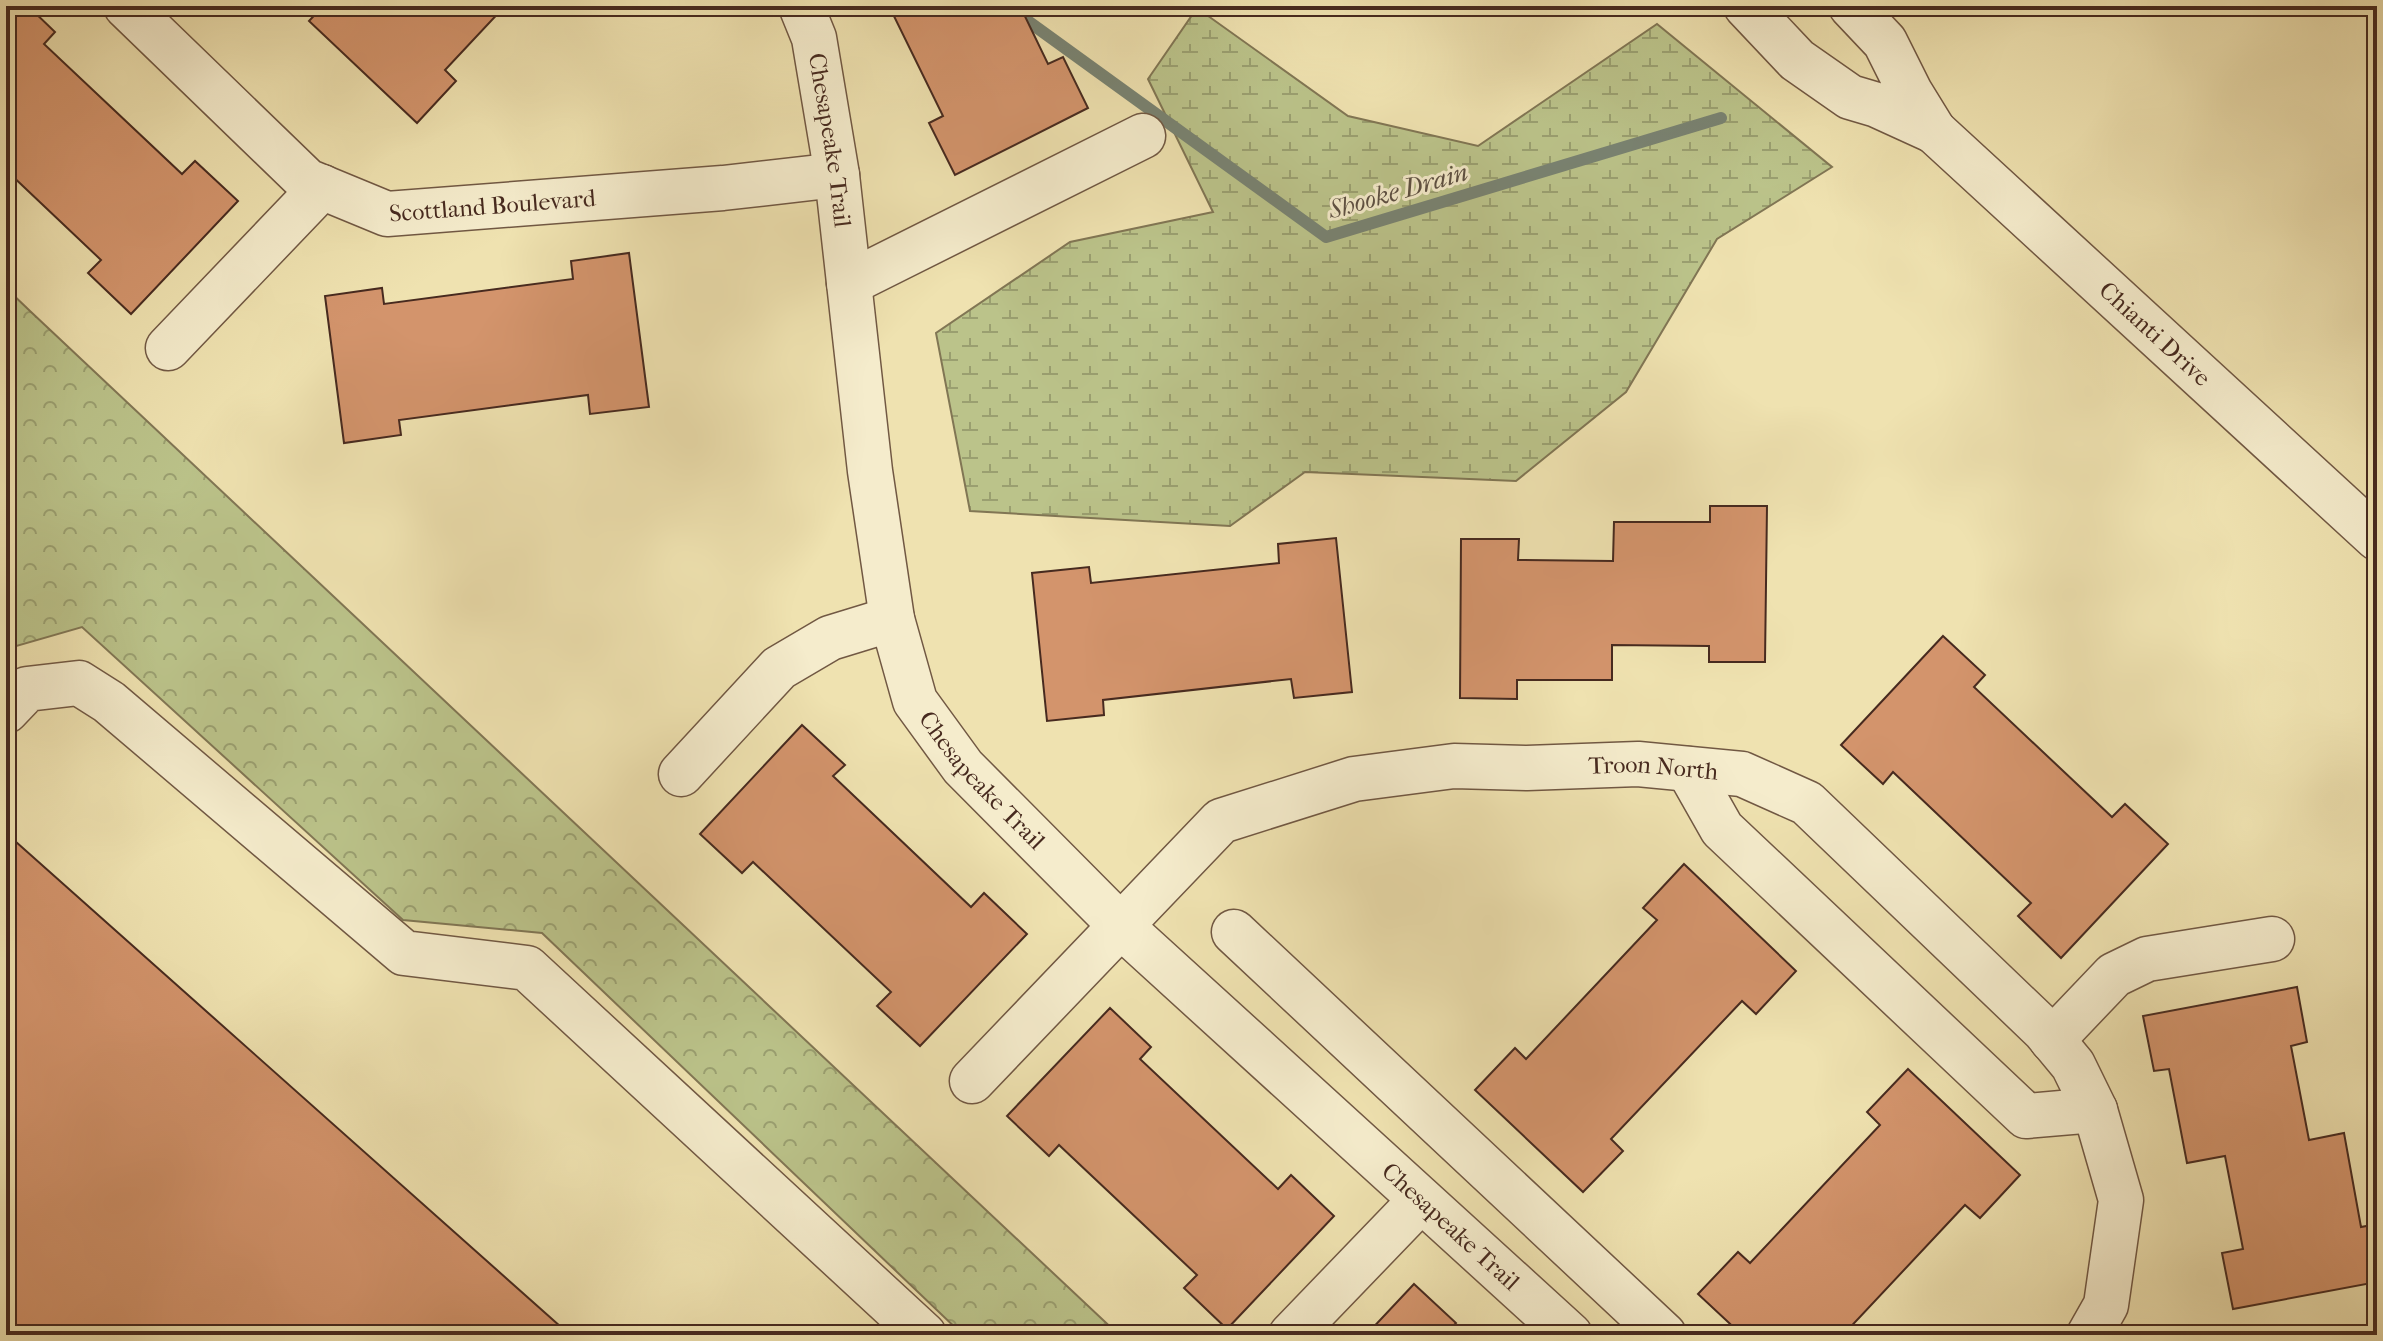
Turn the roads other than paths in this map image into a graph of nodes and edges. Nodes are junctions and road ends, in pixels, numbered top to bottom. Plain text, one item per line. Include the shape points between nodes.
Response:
1 (126, 6) edge
2 (801, 6) edge
3 (1746, 6) edge
4 (1851, 6) edge
5 (1934, 131) junction
6 (1143, 136) dead end
7 (837, 175) junction
8 (322, 187) junction
9 (849, 283) junction
10 (168, 348) dead end
11 (2377, 538) edge
12 (892, 619) junction
13 (6, 711) edge
14 (1688, 769) junction
15 (681, 774) dead end
16 (1122, 927) junction
17 (1234, 932) dead end
18 (2272, 939) dead end
19 (1325, 1018) junction
20 (2052, 1040) junction
21 (1277, 1068) junction
22 (972, 1081) dead end
23 (2095, 1110) junction
24 (1421, 1200) junction
25 (924, 1335) edge
26 (1291, 1335) edge
27 (1570, 1335) edge
28 (1664, 1335) edge
29 (2089, 1335) edge

1 - 8 street, Scottland Boulevard via 307,181
2 - 7 street, Chesapeake Trail via 814,38
3 - 5 street, Chianti Drive via 1797,60 1850,97
4 - 5 street, Chianti Drive via 1885,42
5 - 11 street, Chianti Drive
6 - 9 street
7 - 8 street, Scottland Boulevard via 387,214
7 - 9 street, Chesapeake Trail
8 - 10 street
9 - 12 street, Chesapeake Trail
12 - 15 street via 830,638 779,668
12 - 16 street, Chesapeake Trail via 915,701 963,767
13 - 25 street via 27,689 79,683 109,702 404,953 527,968
14 - 16 street, Troon North via 1638,764 1454,766 1354,779 1221,821
14 - 20 street, Troon North via 1742,774 1807,803
14 - 23 street via 1722,829 2026,1116
16 - 21 street, Chesapeake Trail
16 - 22 street, Troon North
17 - 19 street
18 - 20 street via 2147,959 2114,975
19 - 21 street
19 - 28 street
20 - 23 street, Troon North via 2073,1065
21 - 24 street, Chesapeake Trail
23 - 29 street, Troon North via 2121,1200 2106,1305
24 - 26 street
24 - 27 street, Chesapeake Trail

